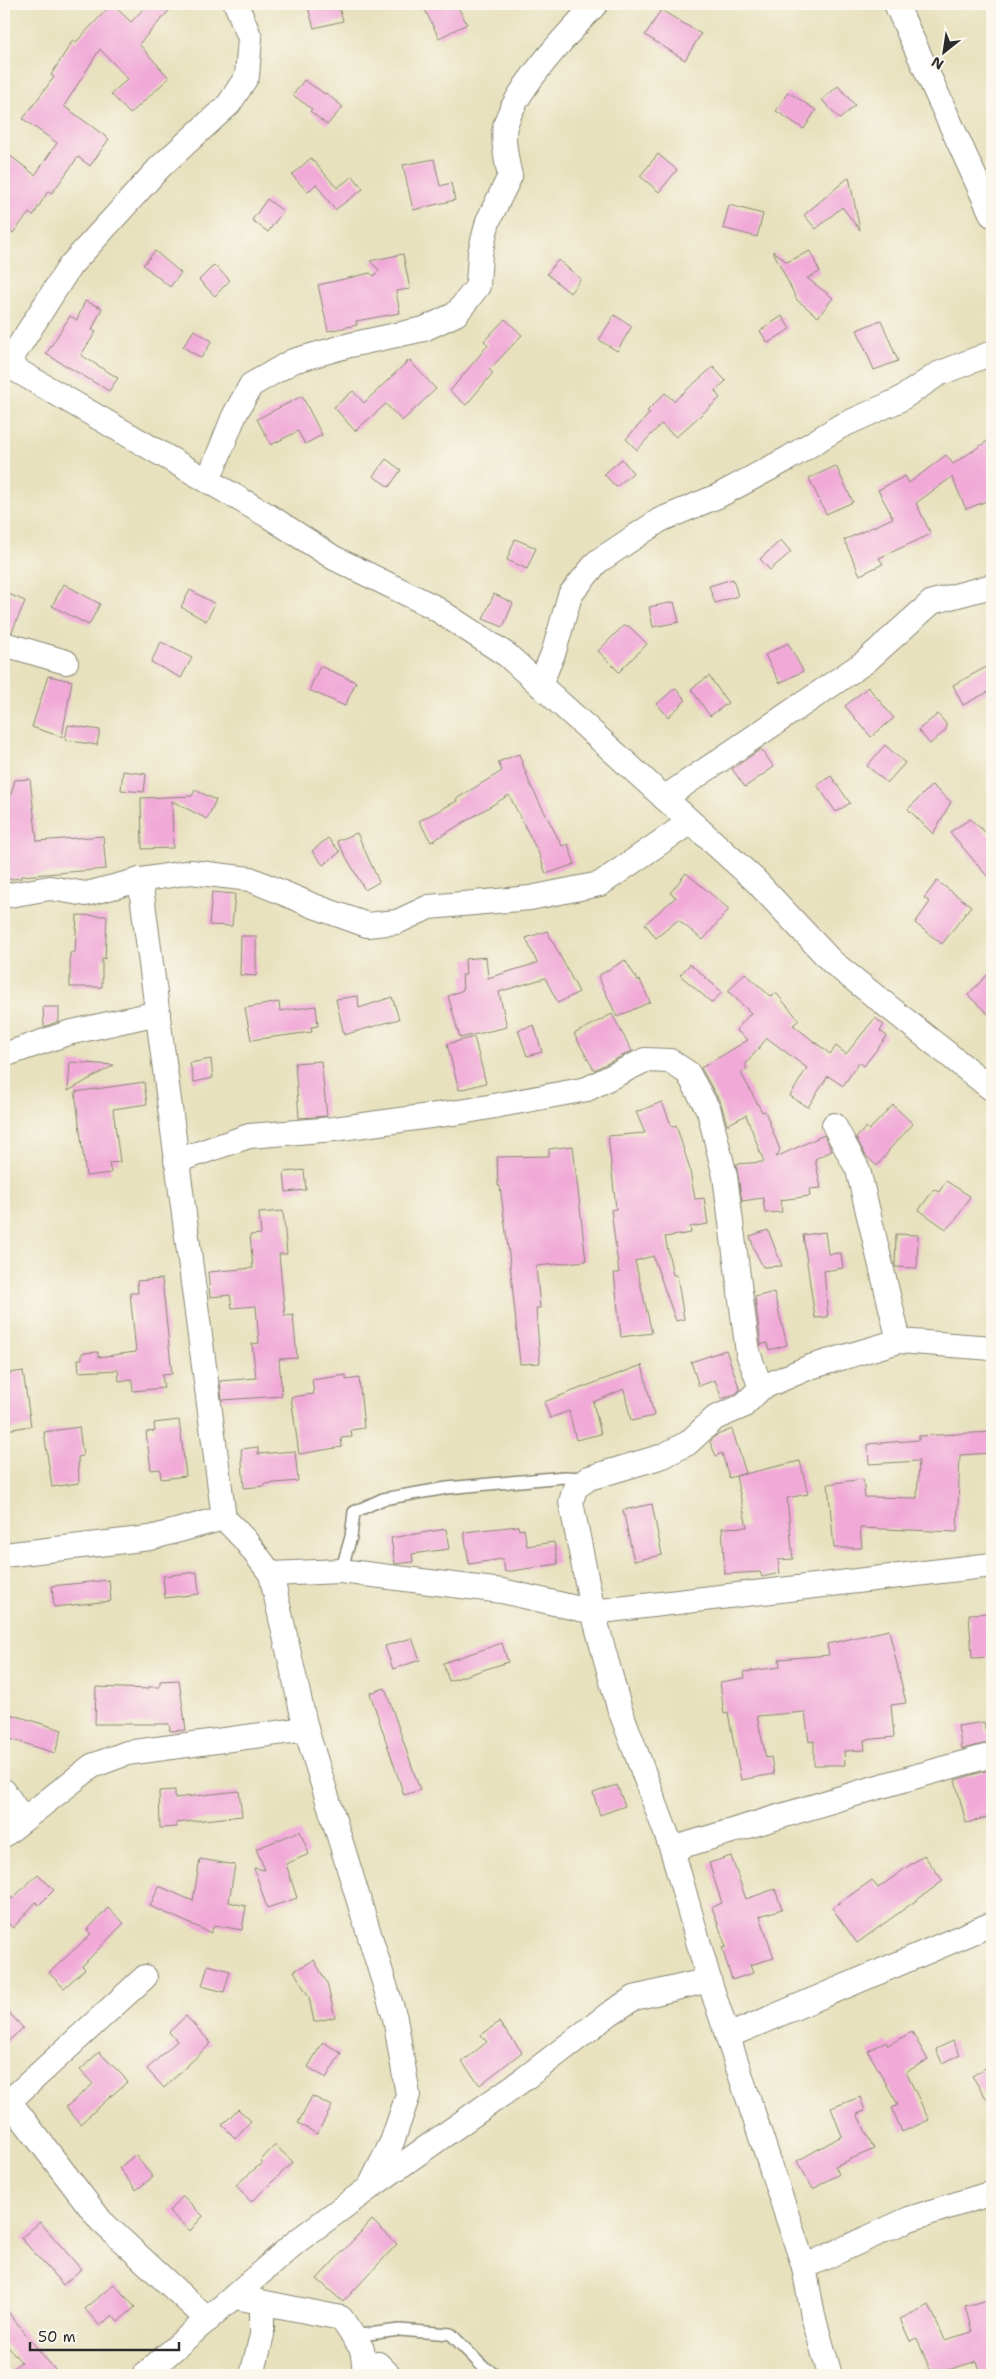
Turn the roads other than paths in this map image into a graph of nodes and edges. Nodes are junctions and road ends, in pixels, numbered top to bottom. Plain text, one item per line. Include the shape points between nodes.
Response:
1 (236, 4) edge
2 (596, 4) edge
3 (896, 4) edge
4 (992, 215) edge
5 (992, 353) edge
6 (5, 364) edge
7 (208, 481) junction
8 (992, 586) edge
9 (4, 644) edge
10 (66, 662) dead end
11 (540, 685) junction
12 (664, 798) junction
13 (690, 822) junction
14 (140, 880) junction
15 (4, 896) edge
16 (158, 1013) junction
17 (4, 1055) edge
18 (992, 1088) edge
19 (834, 1125) dead end
20 (176, 1161) junction
21 (899, 1341) junction
22 (992, 1348) edge
23 (761, 1388) junction
24 (588, 1478) junction
25 (224, 1518) junction
26 (4, 1555) edge
27 (992, 1566) edge
28 (341, 1571) junction
29 (271, 1574) junction
30 (593, 1612) junction
31 (306, 1729) junction
32 (992, 1755) edge
33 (4, 1791) edge
34 (23, 1820) junction
35 (4, 1835) edge
36 (672, 1849) junction
37 (992, 1924) edge
38 (145, 1977) dead end
39 (709, 1980) junction
40 (728, 2036) junction
41 (7, 2104) edge
42 (369, 2188) junction
43 (992, 2193) edge
44 (804, 2267) junction
45 (235, 2297) junction
46 (262, 2303) junction
47 (208, 2320) junction
48 (353, 2336) junction
49 (365, 2370) edge
50 (144, 2375) edge
51 (252, 2375) edge
52 (389, 2375) edge
53 (498, 2375) edge
54 (830, 2375) edge

1 - 6 street via 250,38 247,76 229,104 160,167 70,266
2 - 7 street via 522,90 505,124 510,176 488,221 480,253 478,286 456,314 424,329 293,361 252,386 234,416
3 - 4 street
5 - 11 street via 938,374 899,400 839,427 718,496 660,520 598,562 570,595 554,652
6 - 7 street
7 - 11 street via 334,558 432,606 507,655
8 - 12 street via 932,602 865,662
9 - 10 street
11 - 12 street
12 - 13 street
13 - 14 street via 600,884 530,898 429,906 397,922 367,926 250,878 192,872
13 - 18 street via 756,881 832,962
14 - 15 street via 86,894 50,888
14 - 16 street
16 - 17 street via 68,1033
16 - 20 street
19 - 21 street via 858,1170
20 - 23 street via 249,1136 334,1129 467,1111 587,1088 645,1060 670,1061 688,1073 709,1112 725,1176 748,1353
20 - 25 street
21 - 22 street
21 - 23 street via 810,1367
23 - 24 street via 743,1406 715,1418 688,1443 663,1456
24 - 28 lane via 544,1478 447,1488 383,1499 354,1512
24 - 30 street via 575,1488 571,1502
25 - 26 street via 150,1538
25 - 29 street
27 - 30 street
28 - 29 street
28 - 30 street via 502,1591
29 - 31 street
30 - 36 street via 619,1707
31 - 34 street via 127,1753 92,1766
31 - 42 street via 395,2018 408,2095 392,2142
32 - 36 street via 870,1788
33 - 34 street
34 - 35 street
36 - 39 street
37 - 40 street
38 - 41 street
39 - 40 street
39 - 42 street via 634,1998
40 - 44 street
41 - 47 street via 101,2221
42 - 45 street via 296,2242
43 - 44 street via 909,2219
44 - 54 street via 813,2316
45 - 46 street
45 - 47 street
46 - 48 street via 341,2318
46 - 51 street via 262,2336
47 - 50 street
48 - 49 street via 362,2349
48 - 53 lane via 399,2330 451,2334 482,2366
49 - 52 street via 378,2364

